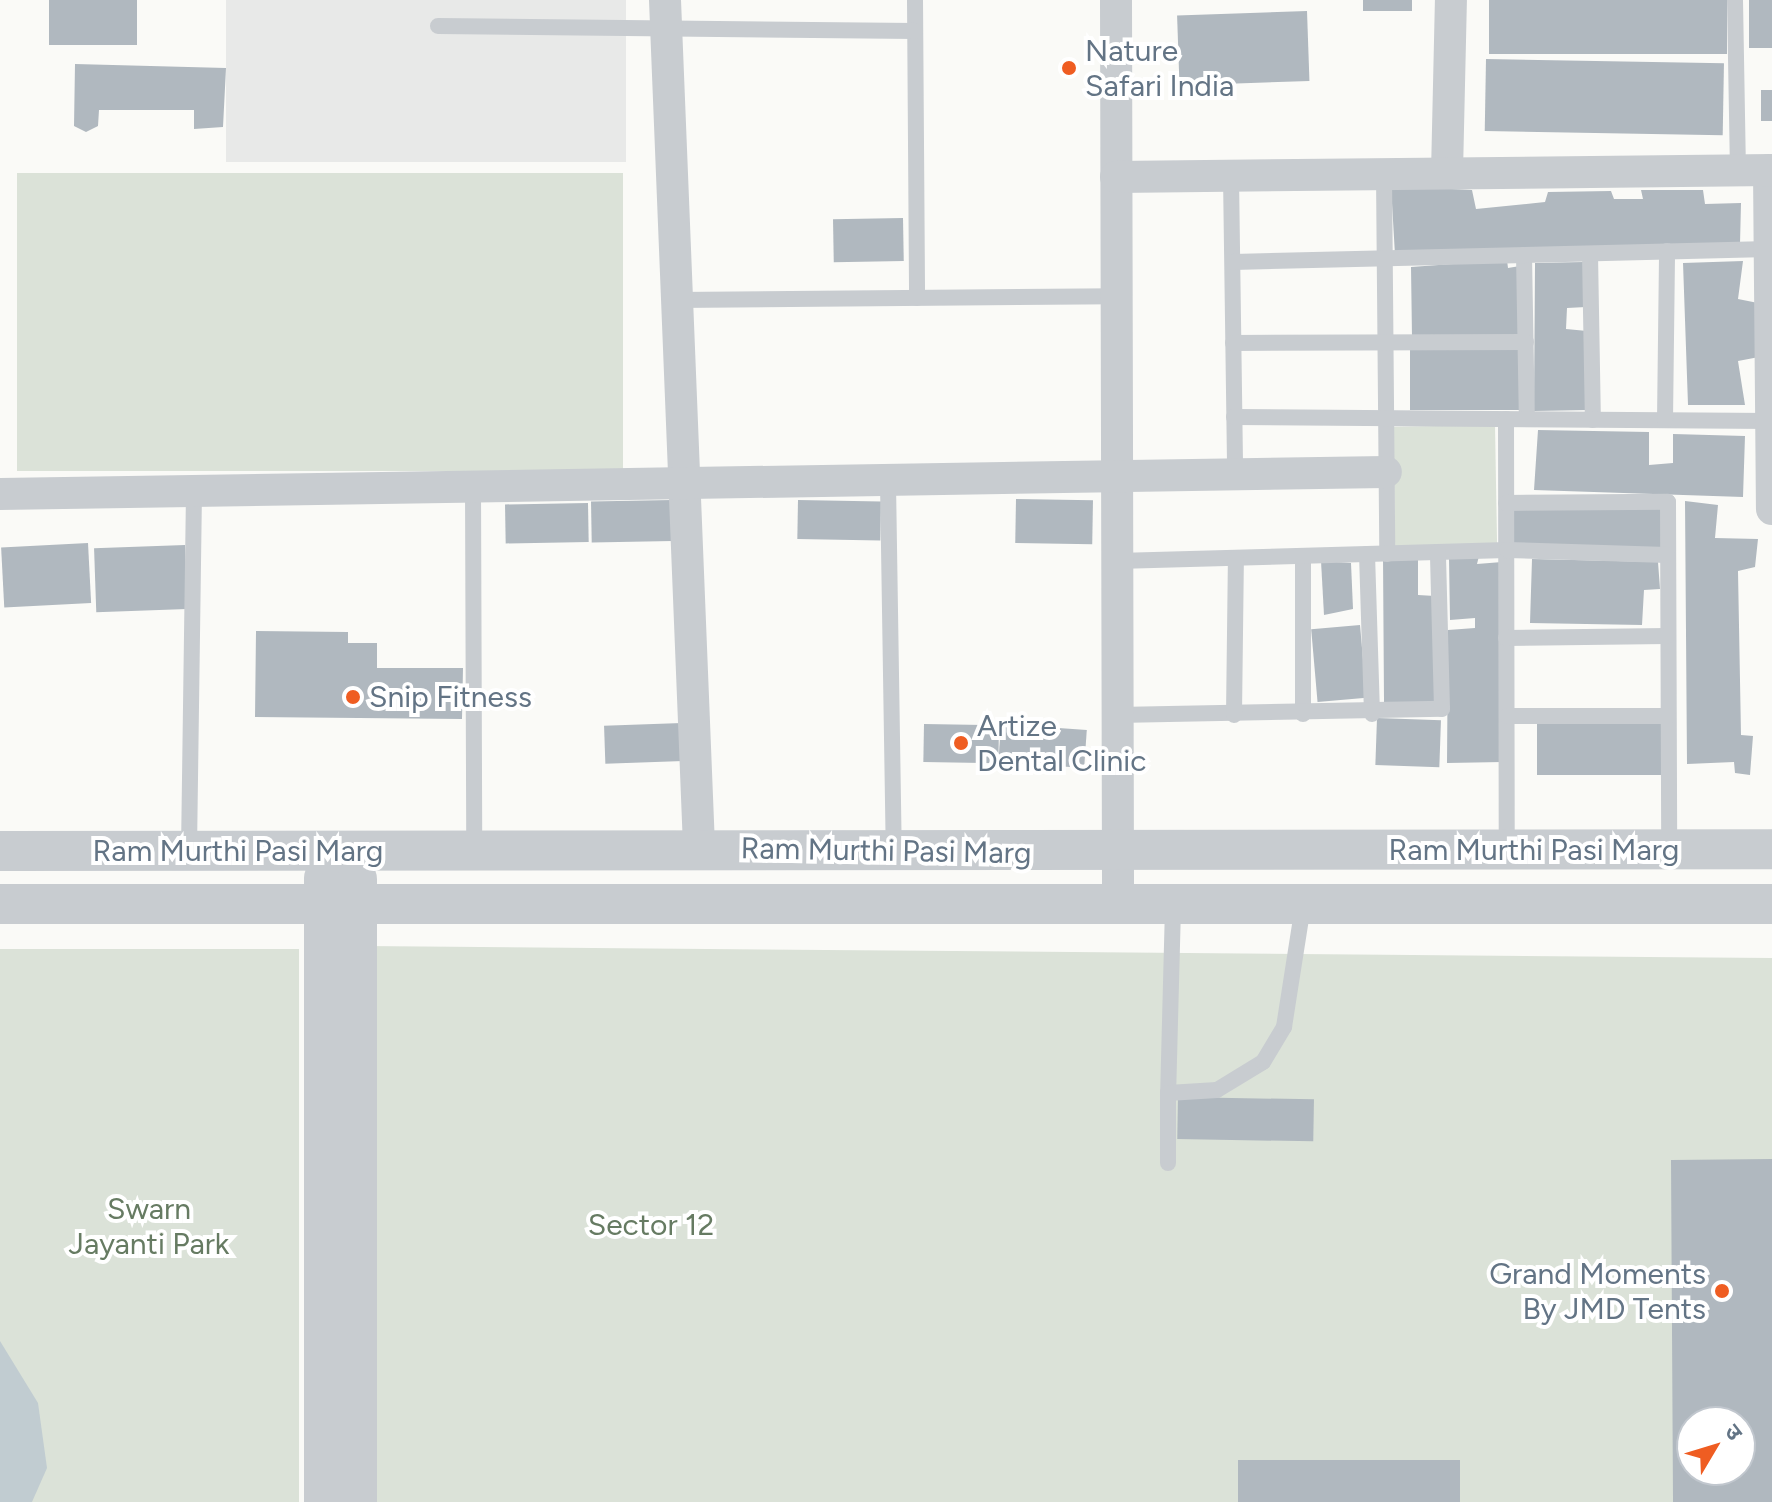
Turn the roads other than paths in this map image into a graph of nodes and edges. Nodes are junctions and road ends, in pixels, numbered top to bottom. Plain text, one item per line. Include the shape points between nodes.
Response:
1 (665, 0) edge
2 (915, 0) edge
3 (1116, 0) edge
4 (1451, 0) edge
5 (1735, 0) edge
6 (438, 26) dead end
7 (915, 31) junction
8 (667, 32) junction
9 (1760, 170) edge
10 (1447, 173) junction
11 (1384, 174) junction
12 (1231, 176) junction
13 (1116, 177) junction
14 (1769, 249) junction
15 (1667, 251) junction
16 (1590, 254) junction
17 (1524, 255) junction
18 (1385, 259) junction
19 (1233, 262) junction
20 (1116, 296) junction
21 (917, 298) junction
22 (677, 300) junction
23 (1385, 342) junction
24 (1526, 342) junction
25 (1233, 343) junction
26 (1771, 385) edge
27 (1234, 417) junction
28 (1386, 418) junction
29 (1506, 419) junction
30 (1527, 419) junction
31 (1593, 420) junction
32 (1665, 420) junction
33 (1771, 421) edge
34 (1386, 472) junction
35 (1235, 474) junction
36 (1116, 476) junction
37 (685, 483) junction
38 (888, 483) junction
39 (473, 487) junction
40 (194, 491) junction
41 (0, 494) edge
42 (1506, 503) junction
43 (1772, 509) edge
44 (1507, 550) junction
45 (1438, 552) junction
46 (1367, 554) junction
47 (1387, 554) junction
48 (1667, 555) junction
49 (1303, 556) junction
50 (1236, 558) junction
51 (1117, 561) junction
52 (1667, 636) junction
53 (1506, 638) junction
54 (1303, 714) junction
55 (1372, 714) junction
56 (1117, 715) junction
57 (1234, 715) junction
58 (1507, 716) junction
59 (1668, 716) junction
60 (699, 848) junction
61 (1669, 849) junction
62 (1772, 849) edge
63 (894, 850) junction
64 (1507, 850) junction
65 (0, 851) edge
66 (189, 851) junction
67 (341, 851) junction
68 (474, 852) junction
69 (1117, 854) junction
70 (0, 904) edge
71 (1772, 904) edge
72 (340, 905) junction
73 (1303, 906) junction
74 (1173, 907) junction
75 (1118, 908) junction
76 (1168, 1093) junction
77 (1168, 1163) dead end
78 (324, 1502) edge
79 (357, 1502) edge

1 - 8 street
2 - 7 lane
3 - 13 street
4 - 10 street
5 - 9 lane
6 - 8 lane
7 - 8 lane
7 - 21 lane
8 - 22 street
9 - 10 street
9 - 14 street
10 - 11 street
11 - 12 street
11 - 18 lane
12 - 13 street
12 - 19 lane
13 - 20 street
14 - 15 lane
14 - 26 street
15 - 16 lane
15 - 32 lane
16 - 17 lane
16 - 31 lane
17 - 18 lane
17 - 24 lane
18 - 19 lane
18 - 23 lane
19 - 25 lane
20 - 21 lane
20 - 36 street
21 - 22 lane
22 - 37 street
23 - 24 lane
23 - 25 lane
23 - 28 lane
24 - 30 lane
25 - 27 lane
26 - 33 street
27 - 28 lane
27 - 35 lane
28 - 29 lane
28 - 34 lane
29 - 30 lane
29 - 42 lane
30 - 31 lane
31 - 32 lane
32 - 33 lane
33 - 43 street
34 - 35 street
34 - 47 lane
35 - 36 street
36 - 38 street
36 - 51 street
37 - 38 street
37 - 39 street
37 - 60 street
38 - 63 lane
39 - 40 street
39 - 68 lane
40 - 41 street
40 - 66 lane
42 - 44 lane
42 - 48 lane via 1663,498
44 - 45 lane
44 - 48 lane
44 - 53 lane
45 - 47 lane
45 - 55 lane via 1442,709
46 - 47 lane
46 - 49 lane
46 - 55 lane
48 - 52 lane
49 - 50 lane
49 - 54 lane
50 - 51 lane
50 - 57 lane
51 - 56 street
52 - 53 lane
52 - 59 lane
53 - 58 lane
54 - 55 lane
54 - 57 lane
56 - 57 lane
56 - 69 street
58 - 59 lane
58 - 64 lane
59 - 61 lane
60 - 63 street, Ram Murthi Pasi Marg
60 - 68 street, Ram Murthi Pasi Marg
61 - 62 street, Ram Murthi Pasi Marg
61 - 64 street, Ram Murthi Pasi Marg
63 - 69 street, Ram Murthi Pasi Marg
64 - 69 street, Ram Murthi Pasi Marg
65 - 66 street, Ram Murthi Pasi Marg
66 - 67 street, Ram Murthi Pasi Marg
67 - 68 street, Ram Murthi Pasi Marg
67 - 72 street
69 - 75 street
70 - 72 street, Ram Murthi Pasi Marg
71 - 73 street, Ram Murthi Pasi Marg
72 - 75 street, Ram Murthi Pasi Marg
72 - 78 street
72 - 79 street
73 - 74 street, Ram Murthi Pasi Marg
73 - 76 lane via 1291,999 1263,1062 1217,1090
74 - 75 street, Ram Murthi Pasi Marg
74 - 76 lane
76 - 77 lane

